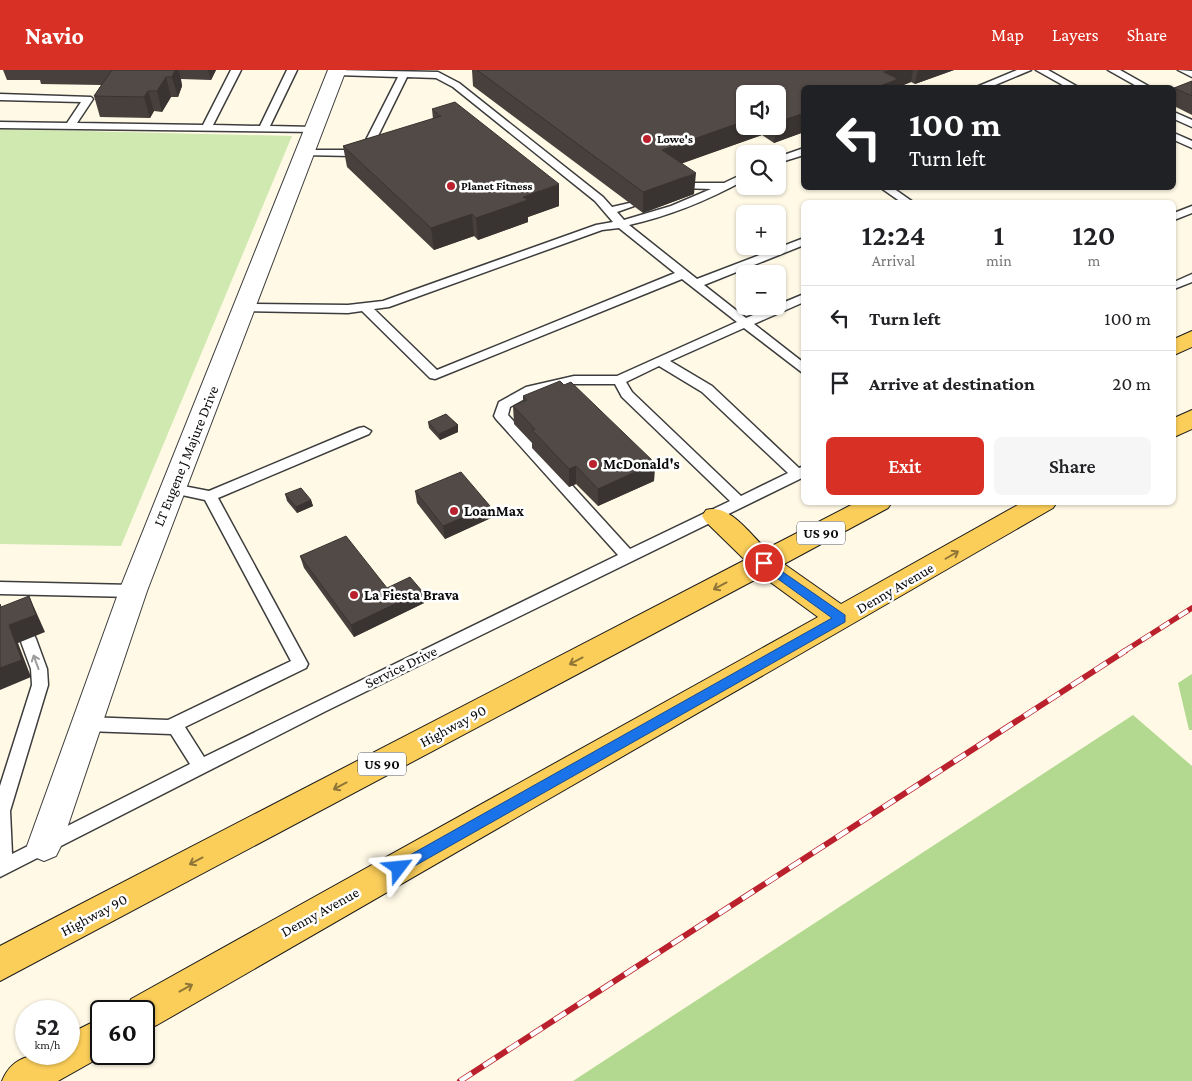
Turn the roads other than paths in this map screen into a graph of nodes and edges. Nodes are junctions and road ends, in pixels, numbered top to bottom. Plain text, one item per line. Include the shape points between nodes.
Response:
1 (236, 70) edge
2 (292, 70) edge
3 (452, 70) edge
4 (1026, 70) edge
5 (1041, 70) edge
6 (1113, 70) edge
7 (1183, 70) edge
8 (337, 71) edge
9 (404, 74) junction
10 (1192, 74) edge
11 (438, 75) junction
12 (986, 85) edge
13 (1070, 85) edge
14 (1142, 85) edge
15 (0, 97) edge
16 (1187, 113) edge
17 (1176, 116) edge
18 (1176, 116) edge
19 (1192, 124) edge
20 (0, 126) edge
21 (69, 126) junction
22 (206, 128) junction
23 (264, 129) junction
24 (314, 130) junction
25 (1176, 137) edge
26 (1192, 145) edge
27 (801, 151) edge
28 (305, 153) junction
29 (786, 157) edge
30 (736, 181) edge
31 (681, 185) edge
32 (727, 186) junction
33 (889, 190) edge
34 (905, 200) edge
35 (630, 204) edge
36 (1192, 209) edge
37 (609, 211) junction
38 (1176, 216) edge
39 (622, 225) junction
40 (801, 242) edge
41 (683, 274) junction
42 (1192, 277) edge
43 (696, 284) junction
44 (1176, 285) edge
45 (801, 299) edge
46 (365, 307) junction
47 (245, 308) junction
48 (744, 322) junction
49 (1192, 338) edge
50 (1176, 347) edge
51 (660, 361) junction
52 (801, 368) edge
53 (619, 380) junction
54 (1192, 418) edge
55 (1176, 428) edge
56 (364, 431) dead end
57 (801, 473) edge
58 (173, 489) junction
59 (210, 496) junction
60 (740, 503) junction
61 (873, 505) edge
62 (1039, 505) edge
63 (715, 516) junction
64 (629, 557) junction
65 (764, 563) junction
66 (0, 588) edge
67 (18, 588) junction
68 (133, 591) junction
69 (14, 604) edge
70 (841, 618) junction
71 (28, 639) edge
72 (86, 724) junction
73 (175, 727) junction
74 (201, 767) junction
75 (44, 846) junction
76 (2, 868) edge
77 (0, 964) edge
78 (155, 1006) edge
79 (90, 1042) edge
80 (21, 1081) edge

1 - 22 lane
2 - 23 lane
3 - 11 lane
4 - 12 lane
5 - 13 lane
6 - 14 lane
7 - 10 lane
8 - 9 lane
8 - 24 street, LT Eugene J Majure Drive
9 - 11 lane
9 - 28 lane via 370,142 353,153
11 - 37 lane via 456,85 599,199
15 - 21 lane via 88,98
16 - 17 lane
18 - 19 lane
20 - 21 lane
21 - 22 lane
22 - 23 lane
23 - 24 lane
24 - 28 street, LT Eugene J Majure Drive
25 - 26 lane
27 - 29 lane
28 - 47 street, LT Eugene J Majure Drive
30 - 32 lane
31 - 32 lane
32 - 39 lane
33 - 34 lane
35 - 37 lane
36 - 38 lane
37 - 39 lane
39 - 41 lane
39 - 46 lane via 600,227 385,304
40 - 43 lane
41 - 43 lane
41 - 46 lane via 435,375
42 - 44 lane
43 - 48 lane
45 - 48 lane
46 - 47 lane
47 - 58 street, LT Eugene J Majure Drive
48 - 51 lane
48 - 52 lane
49 - 50 main road
51 - 53 lane
51 - 57 lane via 707,389
53 - 60 lane via 627,394
53 - 64 lane via 575,378 556,382 512,399 504,405 501,416
54 - 55 main road
56 - 59 lane
57 - 60 lane, Service Drive
58 - 59 lane
58 - 68 street, LT Eugene J Majure Drive
59 - 73 lane via 300,664 174,724
60 - 63 lane, Service Drive
61 - 65 main road, Highway 90 / US 90
70 -> 62 main road, Denny Avenue
63 - 64 lane, Service Drive
63 - 65 main road
64 - 74 lane, Service Drive
65 - 70 main road
65 -> 77 main road, Highway 90 / US 90
66 - 67 lane
67 - 68 lane
67 - 69 lane
68 - 72 street, LT Eugene J Majure Drive
78 -> 70 main road, Denny Avenue
76 -> 71 lane via 1,810 40,685 39,669
72 - 73 lane
72 - 75 street, LT Eugene J Majure Drive
73 - 74 lane
74 - 75 lane, Service Drive
75 - 76 lane, Service Drive
79 - 80 main road

